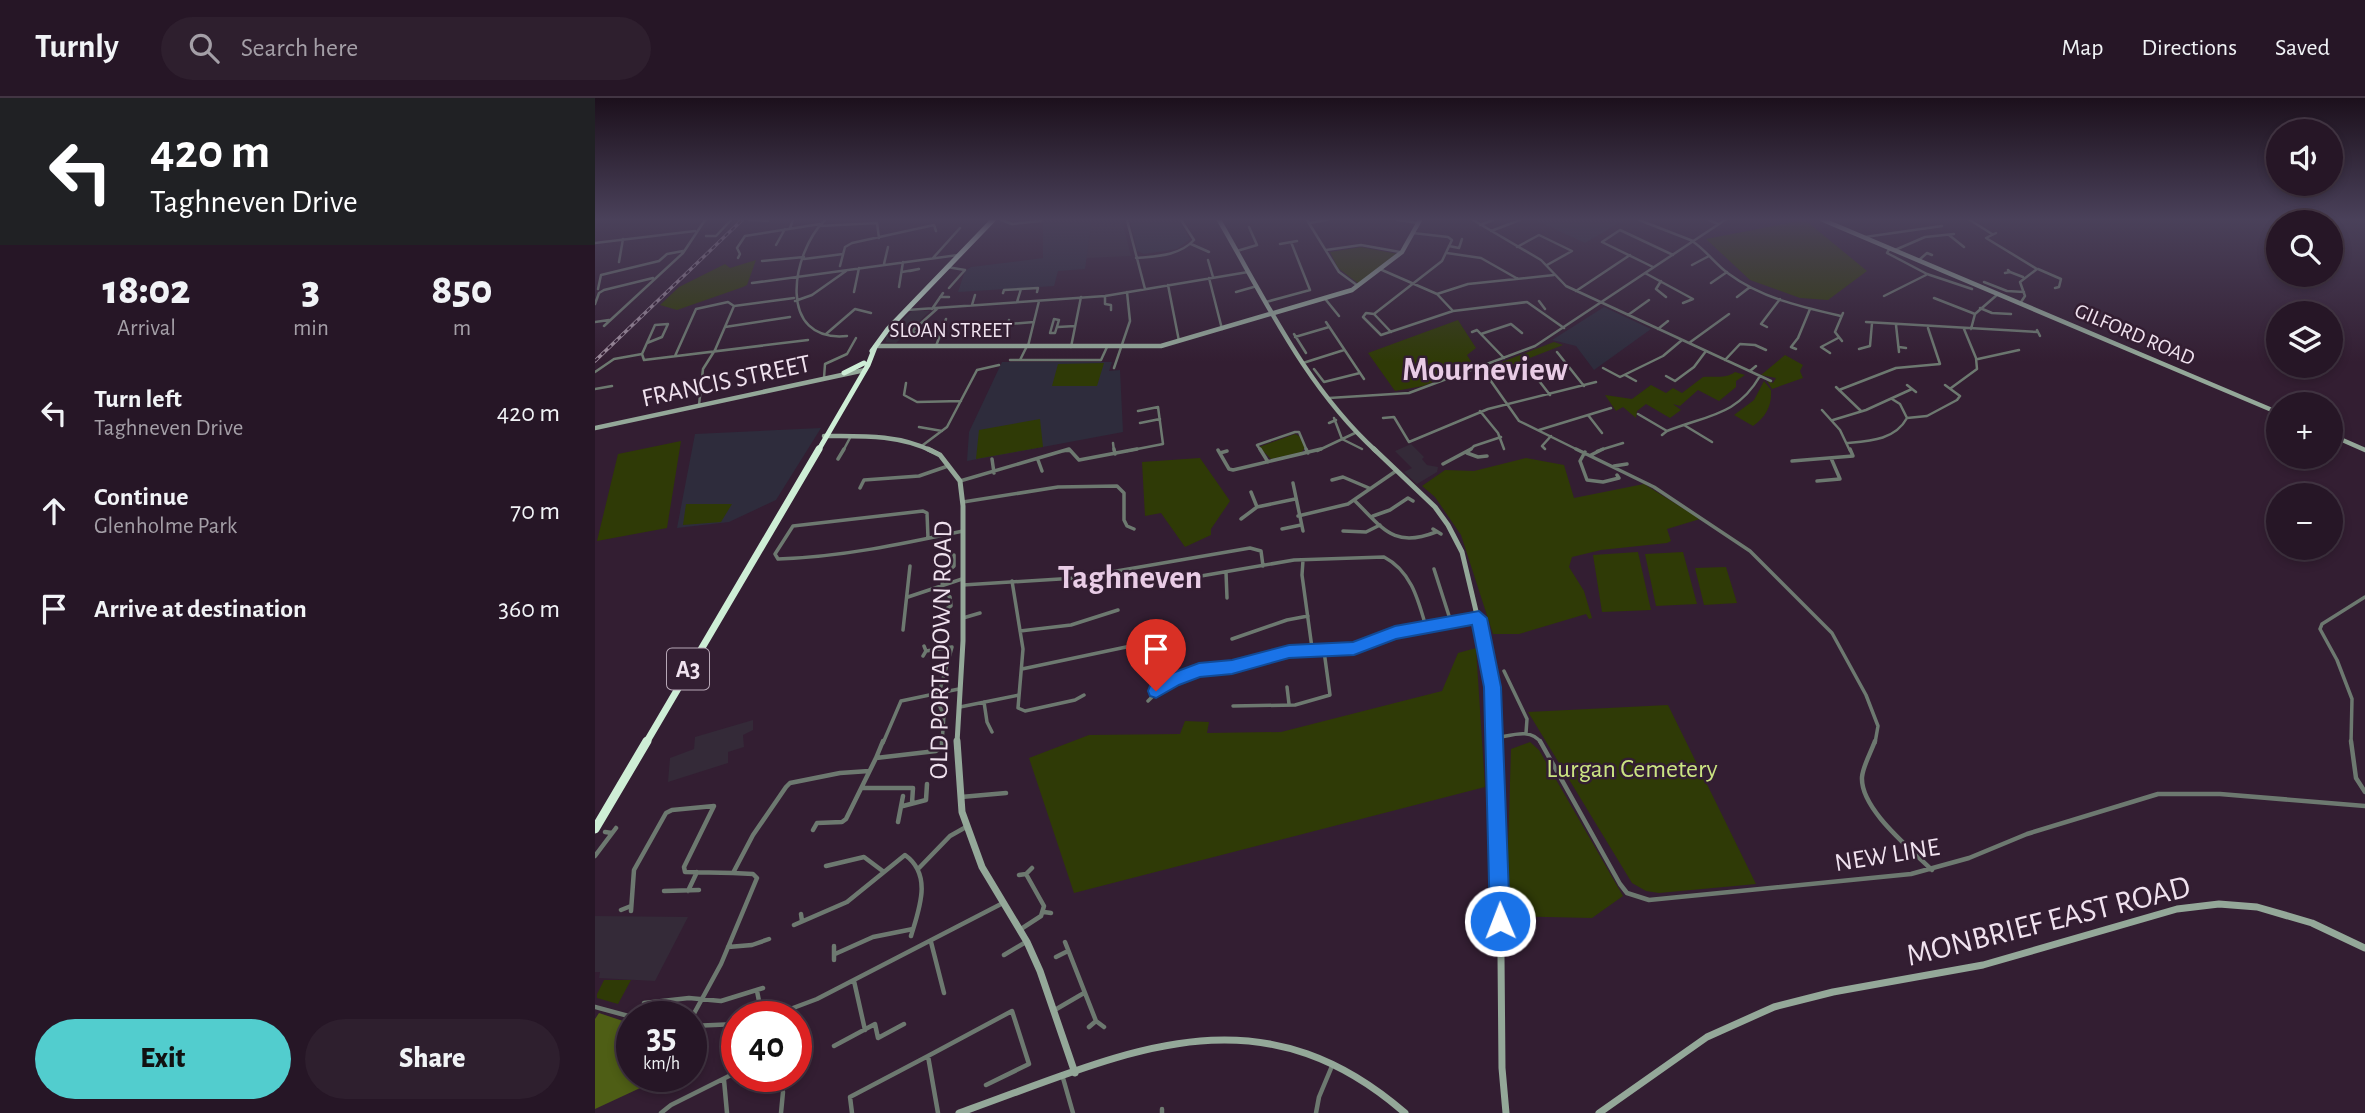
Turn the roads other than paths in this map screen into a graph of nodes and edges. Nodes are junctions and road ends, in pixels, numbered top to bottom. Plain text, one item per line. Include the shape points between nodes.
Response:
1 (633, 267) edge
2 (666, 267) edge
3 (801, 267) edge
4 (863, 267) edge
5 (902, 267) edge
6 (1139, 267) edge
7 (1210, 267) edge
8 (1246, 267) edge
9 (1301, 267) edge
10 (1336, 267) edge
11 (1385, 267) edge
12 (1433, 267) edge
13 (1498, 267) edge
14 (1548, 267) edge
15 (1611, 267) edge
16 (1654, 267) edge
17 (1722, 267) edge
18 (1914, 267) edge
19 (1937, 267) edge
20 (2034, 267) edge
21 (2047, 267) dead end
22 (859, 268) junction
23 (947, 268) joint
24 (2037, 269) junction
25 (2042, 269) junction
26 (847, 270) junction
27 (1382, 270) junction
28 (910, 271) dead end
29 (902, 272) junction
30 (1248, 272) junction
31 (1727, 272) junction
32 (1645, 273) junction
33 (2005, 273) dead end
34 (1927, 274) junction
35 (1553, 275) junction
36 (798, 276) junction
37 (2023, 277) junction
38 (655, 278) junction
39 (1211, 278) junction
40 (1518, 279) junction
41 (1661, 281) junction
42 (1984, 282) dead end
43 (752, 283) dead end
44 (1413, 283) junction
45 (1711, 283) dead end
46 (1168, 285) junction
47 (604, 286) dead end
48 (1257, 286) junction
49 (1358, 286) junction
50 (899, 287) dead end
51 (1237, 287) dead end
52 (1751, 287) junction
53 (949, 288) dead end
54 (1970, 288) dead end
55 (2055, 288) dead end
56 (1021, 289) junction
57 (1145, 289) junction
58 (1576, 291) junction
59 (854, 292) dead end
60 (1037, 292) dead end
61 (1128, 292) junction
62 (2024, 292) junction
63 (1003, 293) dead end
64 (1999, 293) junction
65 (1437, 294) junction
66 (975, 295) dead end
67 (1105, 296) junction
68 (1884, 296) dead end
69 (949, 297) dead end
70 (1081, 297) junction
71 (1667, 297) dead end
72 (1737, 297) dead end
73 (1780, 299) junction
74 (1934, 299) dead end
75 (794, 300) junction
76 (1039, 300) junction
77 (1326, 300) junction
78 (1650, 300) dead end
79 (1539, 301) dead end
80 (1017, 302) junction
81 (1266, 302) junction
82 (2021, 302) junction
83 (1601, 303) junction
84 (1683, 303) dead end
85 (595, 304) edge
86 (972, 305) junction
87 (734, 306) junction
88 (938, 308) junction
89 (1536, 308) junction
90 (1980, 308) junction
91 (932, 309) junction
92 (1810, 309) junction
93 (908, 310) junction
94 (1111, 310) dead end
95 (1453, 311) junction
96 (871, 313) dead end
97 (2007, 313) dead end
98 (1374, 314) junction
99 (1729, 314) dead end
100 (1975, 314) junction
101 (1274, 315) junction
102 (1628, 315) junction
103 (1339, 316) dead end
104 (790, 317) dead end
105 (946, 319) dead end
106 (609, 320) junction
107 (1668, 321) dead end
108 (595, 322) edge
109 (1034, 322) junction
110 (1326, 322) dead end
111 (1866, 322) dead end
112 (1872, 323) junction
113 (1008, 324) dead end
114 (1895, 325) junction
115 (604, 326) dead end
116 (936, 326) dead end
117 (944, 326) junction
118 (1075, 326) junction
119 (725, 327) junction
120 (1058, 327) dead end
121 (1329, 327) junction
122 (1767, 327) dead end
123 (1564, 328) junction
124 (1928, 328) junction
125 (1222, 329) junction
126 (1658, 329) junction
127 (1964, 329) junction
128 (1971, 329) junction
129 (1472, 331) dead end
130 (1391, 332) junction
131 (1522, 332) dead end
132 (2038, 333) dead end
133 (826, 334) junction
134 (926, 334) dead end
135 (1481, 334) junction
136 (847, 336) dead end
137 (854, 339) dead end
138 (808, 340) dead end
139 (1682, 340) junction
140 (1179, 341) junction
141 (647, 342) junction
142 (1689, 344) junction
143 (876, 346) junction
144 (936, 346) junction
145 (1028, 346) junction
146 (1071, 347) junction
147 (1107, 347) junction
148 (1121, 347) junction
149 (1906, 348) dead end
150 (1795, 349) dead end
151 (715, 350) junction
152 (1345, 350) junction
153 (1766, 350) dead end
154 (2019, 350) dead end
155 (1706, 351) junction
156 (1557, 352) dead end
157 (1867, 352) dead end
158 (1306, 353) dead end
159 (1830, 353) dead end
160 (642, 354) junction
161 (675, 356) junction
162 (1504, 358) junction
163 (1978, 359) junction
164 (1010, 360) dead end
165 (1020, 360) junction
166 (1725, 360) junction
167 (1303, 363) junction
168 (1526, 364) dead end
169 (999, 365) dead end
170 (1481, 366) junction
171 (1756, 366) dead end
172 (863, 368) junction
173 (1114, 368) dead end
174 (1603, 368) dead end
175 (1314, 369) dead end
176 (1750, 371) junction
177 (595, 372) edge
178 (844, 373) junction
179 (1360, 373) junction
180 (1625, 374) junction
181 (1666, 376) dead end
182 (1760, 376) junction
183 (824, 378) junction
184 (1364, 379) dead end
185 (1636, 381) dead end
186 (1771, 381) dead end
187 (854, 382) junction
188 (1596, 382) dead end
189 (906, 383) dead end
190 (1907, 385) dead end
191 (1945, 385) dead end
192 (612, 386) dead end
193 (1584, 386) junction
194 (1951, 388) junction
195 (595, 389) edge
196 (1912, 389) junction
197 (851, 391) junction
198 (1916, 392) dead end
199 (1550, 395) junction
200 (1327, 399) junction
201 (1892, 399) junction
202 (961, 401) junction
203 (1506, 403) junction
204 (699, 405) junction
205 (2266, 407) edge
206 (1611, 408) dead end
207 (1822, 410) dead end
208 (1138, 411) dead end
209 (1480, 411) junction
210 (1861, 411) junction
211 (1638, 414) dead end
212 (1588, 415) junction
213 (1383, 418) dead end
214 (1907, 418) junction
215 (1160, 419) junction
216 (1832, 420) junction
217 (1140, 423) dead end
218 (1329, 423) dead end
219 (1682, 424) junction
220 (595, 428) edge
221 (921, 429) dead end
222 (1539, 430) junction
223 (942, 431) junction
224 (1667, 431) junction
225 (1355, 433) junction
226 (1602, 433) dead end
227 (1662, 435) dead end
228 (824, 436) junction
229 (851, 436) junction
230 (1551, 436) junction
231 (1500, 438) junction
232 (1342, 439) junction
233 (2343, 440) edge
234 (1712, 442) dead end
235 (1113, 443) dead end
236 (1623, 443) dead end
237 (1847, 443) junction
238 (923, 445) junction
239 (1614, 445) junction
240 (1545, 449) dead end
241 (1504, 450) dead end
242 (1618, 450) dead end
243 (2365, 450) edge
244 (1227, 451) dead end
245 (1353, 452) dead end
246 (1585, 452) junction
247 (1308, 453) junction
248 (1467, 453) junction
249 (1115, 454) junction
250 (1591, 455) junction
251 (1487, 456) dead end
252 (1831, 458) junction
253 (838, 459) dead end
254 (992, 459) dead end
255 (1038, 460) junction
256 (1792, 461) dead end
257 (1268, 462) junction
258 (1443, 464) dead end
259 (1627, 464) dead end
260 (950, 465) junction
261 (1614, 466) junction
262 (1042, 471) dead end
263 (1395, 471) junction
264 (994, 473) junction
265 (1617, 474) dead end
266 (1332, 480) dead end
267 (960, 481) junction
268 (1817, 481) dead end
269 (1293, 483) dead end
270 (860, 488) dead end
271 (1369, 488) junction
272 (1251, 492) dead end
273 (1295, 499) junction
274 (1354, 500) junction
275 (1413, 501) dead end
276 (963, 502) junction
277 (1257, 507) junction
278 (1299, 516) junction
279 (1373, 516) junction
280 (1241, 519) dead end
281 (1301, 525) junction
282 (1380, 525) junction
283 (1134, 529) dead end
284 (1282, 529) dead end
285 (963, 531) junction
286 (1303, 531) dead end
287 (1343, 531) dead end
288 (1441, 534) dead end
289 (927, 538) junction
290 (954, 555) dead end
291 (1303, 560) junction
292 (1263, 566) junction
293 (1442, 570) dead end
294 (904, 572) dead end
295 (1226, 572) junction
296 (1193, 575) dead end
297 (1012, 581) junction
298 (963, 582) junction
299 (941, 585) junction
300 (908, 597) junction
301 (2365, 597) edge
302 (1227, 598) dead end
303 (946, 609) dead end
304 (1118, 610) dead end
305 (980, 613) dead end
306 (1308, 616) junction
307 (963, 618) junction
308 (1479, 618) junction
309 (1451, 622) junction
310 (1426, 627) junction
311 (903, 630) dead end
312 (1020, 631) junction
313 (1232, 639) dead end
314 (1153, 645) dead end
315 (1312, 649) junction
316 (1324, 651) junction
317 (923, 656) dead end
318 (1021, 669) junction
319 (1504, 671) dead end
320 (1287, 687) dead end
321 (959, 689) junction
322 (939, 692) junction
323 (1019, 695) junction
324 (1084, 695) dead end
325 (1242, 697) dead end
326 (1148, 701) dead end
327 (984, 702) junction
328 (1243, 704) junction
329 (1289, 704) junction
330 (1233, 706) dead end
331 (957, 708) junction
332 (992, 733) dead end
333 (1526, 733) junction
334 (1495, 738) junction
335 (876, 758) junction
336 (869, 771) junction
337 (927, 784) dead end
338 (862, 788) junction
339 (2365, 792) edge
340 (1006, 793) dead end
341 (903, 796) dead end
342 (960, 797) junction
343 (912, 803) junction
344 (903, 806) junction
345 (2365, 806) edge
346 (898, 822) dead end
347 (967, 827) junction
348 (595, 829) edge
349 (813, 830) dead end
350 (605, 832) dead end
351 (595, 856) edge
352 (826, 866) dead end
353 (919, 868) junction
354 (1032, 868) dead end
355 (1932, 870) junction
356 (697, 872) junction
357 (884, 872) junction
358 (733, 873) junction
359 (1026, 874) junction
360 (1019, 875) dead end
361 (699, 890) dead end
362 (664, 891) dead end
363 (688, 891) junction
364 (1003, 903) junction
365 (621, 910) dead end
366 (1044, 912) junction
367 (1051, 913) dead end
368 (801, 914) dead end
369 (802, 921) junction
370 (794, 925) dead end
371 (913, 929) junction
372 (1020, 929) junction
373 (911, 936) dead end
374 (931, 942) junction
375 (1027, 942) junction
376 (1065, 942) dead end
377 (765, 943) dead end
378 (834, 946) dead end
379 (728, 947) junction
380 (2365, 947) edge
381 (1068, 951) junction
382 (1004, 955) dead end
383 (1056, 957) dead end
384 (854, 981) junction
385 (944, 993) dead end
386 (1084, 993) junction
387 (655, 996) dead end
388 (702, 999) junction
389 (653, 1001) edge
390 (677, 1001) edge
391 (721, 1001) edge
392 (721, 1001) edge
393 (759, 1001) edge
394 (812, 1001) edge
395 (595, 1007) edge
396 (1053, 1011) junction
397 (616, 1013) edge
398 (1096, 1021) junction
399 (904, 1024) dead end
400 (1089, 1027) dead end
401 (1104, 1027) dead end
402 (865, 1030) junction
403 (834, 1046) dead end
404 (928, 1056) junction
405 (1333, 1064) junction
406 (1075, 1073) junction
407 (1063, 1078) junction
408 (721, 1081) edge
409 (986, 1085) dead end
410 (725, 1092) edge
411 (783, 1092) edge
412 (1504, 1101) junction
413 (661, 1113) edge
414 (727, 1113) edge
415 (782, 1113) edge
416 (852, 1113) edge
417 (939, 1113) edge
418 (959, 1113) edge
419 (1073, 1113) edge
420 (1316, 1113) edge
421 (1405, 1113) edge
422 (1500, 1113) edge
423 (1506, 1113) edge
424 (1599, 1113) edge

1 - 47 street via 601,275 598,289
2 - 38 street
3 - 36 street
4 - 22 street
5 - 29 street
6 - 57 street
7 - 39 street
8 - 30 street
9 - 81 street via 1310,290
10 - 49 street
11 - 27 street, SLOAN STREET
12 - 44 street
13 - 40 street
14 - 35 street
15 - 58 street
16 - 32 street
17 - 31 street
18 - 34 street
19 - 64 street, GILFORD ROAD
20 - 24 street
21 - 25 street
22 - 26 street
22 - 59 street
23 - 53 street via 965,270
23 - 93 highway, A3
24 - 25 street
24 - 37 street
25 - 55 street via 2062,280
26 - 36 street
26 - 75 street via 812,295
27 - 44 street
27 - 49 street, SLOAN STREET
28 - 29 street
29 - 50 street
30 - 39 street
30 - 48 street
31 - 45 street
31 - 52 street
32 - 41 street
32 - 83 street
33 - 37 street
34 - 54 street
34 - 68 street
35 - 40 street
35 - 58 street
36 - 43 street
36 - 75 street
37 - 62 street via 2020,285
38 - 85 street via 604,290
38 - 106 street
39 - 46 street
39 - 125 street
40 - 65 street via 1463,285
41 - 71 street via 1656,289
41 - 84 street via 1693,299
42 - 62 street
44 - 65 street
44 - 98 street
46 - 57 street
46 - 140 street
48 - 51 street via 1238,291
48 - 81 street
49 - 77 street, SLOAN STREET
52 - 72 street
52 - 73 street
56 - 60 street via 1038,288
56 - 63 street
56 - 80 street
57 - 61 street
58 - 83 street
61 - 67 street
61 - 148 street via 1130,318
62 - 82 street
64 - 82 street, GILFORD ROAD
64 - 90 street
65 - 95 street
66 - 86 street
67 - 70 street
67 - 94 street
69 - 91 street via 942,295
70 - 76 street
70 - 118 street
73 - 92 street
73 - 122 street via 1761,324
74 - 100 street
75 - 87 street
75 - 133 street via 801,317
76 - 80 street
76 - 109 street
77 - 101 street, SLOAN STREET
77 - 103 street
78 - 102 street
79 - 89 street via 1544,307
80 - 86 street
81 - 101 street
82 - 205 street, GILFORD ROAD
83 - 102 street
83 - 123 street
86 - 88 street
87 - 119 street
87 - 161 street via 728,302 696,309
88 - 91 street
88 - 134 street via 911,331 915,337
89 - 95 street via 1527,302
89 - 123 street
90 - 97 street
90 - 100 street
91 - 93 street
92 - 150 street via 1791,347
92 - 159 street via 1842,315 1835,332 1840,340 1821,347
93 - 143 highway, A3
95 - 130 street
96 - 133 street via 855,309
98 - 130 street
98 - 130 street via 1363,317 1378,335
99 - 142 street
100 - 128 street
101 - 125 street, SLOAN STREET
101 - 167 street
102 - 126 street
104 - 119 street
105 - 117 street
106 - 108 street
106 - 115 street
107 - 126 street
109 - 113 street
109 - 145 street
110 - 121 street
111 - 112 street
112 - 114 street
112 - 157 street via 1870,346 1861,349
114 - 124 street
114 - 149 street via 1899,349
116 - 117 street
117 - 144 street
118 - 120 street
118 - 146 street
119 - 151 street
121 - 152 street
121 - 158 street via 1295,336
123 - 162 street
124 - 127 street
124 - 210 street via 1940,364 1896,368 1837,389
125 - 140 street, SLOAN STREET
126 - 139 street
127 - 128 street
127 - 163 street
128 - 132 street
129 - 135 street
131 - 135 street via 1511,324
133 - 136 street
135 - 162 street
137 - 183 street via 847,354 825,364
138 - 151 street
139 - 142 street
139 - 180 street via 1665,355
140 - 148 street, SLOAN STREET via 1156,347
141 - 141 street via 655,325 668,324 662,337
141 - 160 street
142 - 155 street
143 - 144 street, SLOAN STREET
143 - 172 highway, A3
144 - 145 street, SLOAN STREET
145 - 146 street, SLOAN STREET
145 - 165 street, SLOAN STREET
146 - 147 street, SLOAN STREET
147 - 148 street, SLOAN STREET
147 - 165 street, SLOAN STREET via 1101,360
148 - 173 street
151 - 161 street
151 - 204 street via 703,369
152 - 167 street
152 - 179 street
153 - 166 street via 1740,344
154 - 163 street
155 - 166 street
155 - 181 street via 1675,381
156 - 193 street
160 - 161 street via 644,360
160 - 177 street via 614,359
162 - 170 street
163 - 194 street via 1973,376
164 - 165 street
166 - 176 street
167 - 200 street
168 - 199 street
169 - 202 street via 977,370
170 - 200 street via 1397,396
170 - 203 street
171 - 176 street
172 - 178 highway
172 - 187 highway, A3
172 - 197 highway, A3
174 - 180 street via 1620,377
175 - 179 street via 1324,382
176 - 182 street
178 - 183 street, FRANCIS STREET
178 - 187 highway
179 - 184 street
180 - 185 street
182 - 186 street
182 - 219 street via 1750,394 1724,414
183 - 204 street, FRANCIS STREET
187 - 197 highway, A3
188 - 193 street
189 - 202 street via 904,395 913,401
190 - 196 street
191 - 194 street
192 - 195 street
193 - 199 street
194 - 214 street via 1960,397 1957,400 1927,415
196 - 198 street
196 - 201 street
197 - 228 highway, A3
199 - 203 street
200 - 225 street
201 - 210 street
201 - 214 street
202 - 223 street
203 - 209 street
203 - 222 street via 1518,421
204 - 220 street, FRANCIS STREET
206 - 212 street
207 - 216 street
208 - 215 street via 1158,407
209 - 213 street via 1409,442 1394,417
209 - 231 street
210 - 216 street
211 - 224 street
212 - 222 street
212 - 226 street
214 - 237 street via 1888,435
215 - 217 street
215 - 249 street via 1163,444
216 - 237 street
218 - 232 street via 1335,419
219 - 224 street
219 - 234 street
221 - 223 street
222 - 230 street
223 - 238 street
224 - 227 street
225 - 232 street
225 - 263 street
228 - 229 main road, OLD PORTADOWN ROAD
228 - 348 highway, A3
229 - 238 street, OLD PORTADOWN ROAD via 901,438
229 - 253 street
230 - 240 street via 1542,446
230 - 246 street
231 - 241 street
231 - 248 street
232 - 245 street via 1360,449
232 - 247 street
233 - 243 street
235 - 249 street
236 - 239 street
237 - 252 street via 1853,456
238 - 260 street, OLD PORTADOWN ROAD
239 - 242 street
239 - 250 street
244 - 257 street via 1219,452 1231,470
246 - 250 street
246 - 265 street via 1580,461 1587,480 1615,480
247 - 257 street
247 - 257 street via 1295,432 1257,445
248 - 251 street
248 - 258 street
249 - 255 street via 1079,460 1069,449
250 - 261 street
252 - 256 street
252 - 268 street via 1840,480
254 - 264 street
255 - 262 street
255 - 264 street
259 - 261 street
260 - 267 street, OLD PORTADOWN ROAD
260 - 270 street via 919,476 864,480
261 - 355 street via 1750,551 1832,634 1878,726 1862,776 1864,792 1879,818
263 - 271 street
263 - 308 street via 1448,522 1460,547
264 - 267 street
266 - 271 street via 1343,477
267 - 276 street, OLD PORTADOWN ROAD
269 - 273 street
271 - 274 street
272 - 277 street
273 - 277 street
273 - 278 street
274 - 278 street
274 - 279 street
275 - 279 street via 1408,498
276 - 283 street via 1058,487 1117,486 1125,494 1124,520
276 - 285 street, OLD PORTADOWN ROAD
277 - 280 street
278 - 281 street
279 - 282 street
281 - 284 street
281 - 286 street
282 - 287 street via 1366,532
282 - 288 street via 1391,536 1418,539 1434,530
285 - 289 street
285 - 298 street, OLD PORTADOWN ROAD
289 - 289 street via 927,513 923,511 793,526 775,554 778,559 795,559
290 - 299 street via 954,566 944,574
291 - 292 street
291 - 306 street
291 - 310 street via 1391,559 1417,593
292 - 295 street
292 - 297 street via 1261,551 1256,548 1067,579
293 - 309 street via 1435,571
294 - 300 street via 910,568
295 - 296 street
295 - 302 street
297 - 298 street
297 - 312 street
298 - 299 street
298 - 307 street, OLD PORTADOWN ROAD
299 - 300 street
299 - 303 street via 950,597 951,606
300 - 311 street
301 - 339 street via 2320,629 2352,699 2350,741 2356,778
304 - 312 street via 1071,625
305 - 307 street
306 - 313 street
306 - 315 street
307 - 321 street, OLD PORTADOWN ROAD
308 - 309 street
308 - 334 street via 1488,656
309 - 310 street
310 - 316 street via 1354,648
312 - 318 street
314 - 318 street
315 - 316 street
315 - 326 street via 1199,670 1164,685
316 - 329 street via 1330,695
317 - 322 street via 925,648 952,647
318 - 323 street
319 - 333 street via 1528,723
320 - 329 street
321 - 322 street
321 - 331 street, OLD PORTADOWN ROAD
322 - 335 street via 901,701
322 - 335 street via 944,715 942,747
323 - 324 street via 1019,708 1025,711
323 - 327 street
325 - 328 street
327 - 331 street
327 - 332 street
328 - 329 street
328 - 330 street
331 - 342 street, OLD PORTADOWN ROAD
333 - 334 street
333 - 355 street, NEW LINE via 1538,738 1620,884 1637,898 1764,890
334 - 412 street
335 - 336 street
336 - 338 street
336 - 358 street via 790,783
337 - 343 street via 926,800
338 - 343 street via 913,788
338 - 349 street via 846,819 817,823
340 - 342 street via 975,792
341 - 344 street
342 - 347 street, OLD PORTADOWN ROAD
343 - 344 street
344 - 346 street
345 - 355 street, NEW LINE via 2220,794 2158,794 2027,834
347 - 353 street via 950,836
347 - 364 street, OLD PORTADOWN ROAD via 982,867
350 - 351 street via 614,831
352 - 357 street via 864,857
353 - 357 street via 905,855
353 - 371 street via 921,901
354 - 359 street
356 - 358 street
356 - 363 street
356 - 365 street via 685,872 684,867 713,806 666,813 634,870 631,909
357 - 369 street via 847,902
358 - 379 street via 757,878
359 - 360 street
359 - 366 street
361 - 363 street
362 - 363 street
364 - 372 street, OLD PORTADOWN ROAD
364 - 374 street
366 - 367 street
366 - 372 street
368 - 369 street
369 - 370 street
371 - 373 street
371 - 378 street via 864,939 835,957
372 - 375 street, OLD PORTADOWN ROAD
374 - 384 street
374 - 385 street
375 - 382 street
375 - 396 street, OLD PORTADOWN ROAD
376 - 381 street
377 - 379 street
379 - 388 street
380 - 424 street, MONBRIEF EAST ROAD via 2279,912 2197,904 1984,965 1808,996 1746,1017 1703,1039
381 - 383 street
381 - 386 street
384 - 394 street
384 - 402 street
386 - 396 street
386 - 398 street
387 - 389 street
388 - 390 street
388 - 391 street
392 - 393 street via 760,989
395 - 397 street
396 - 406 street, OLD PORTADOWN ROAD
398 - 400 street
398 - 401 street
399 - 402 street via 878,1038 875,1024
402 - 403 street
404 - 409 street via 1012,1011 1028,1065
404 - 416 street via 850,1097
404 - 417 street
405 - 406 street via 1266,1042 1198,1039 1126,1054
405 - 420 street
405 - 421 street via 1375,1087
406 - 407 street
407 - 418 street
407 - 419 street
408 - 413 street
410 - 414 street
411 - 415 street
412 - 422 street
412 - 423 street

